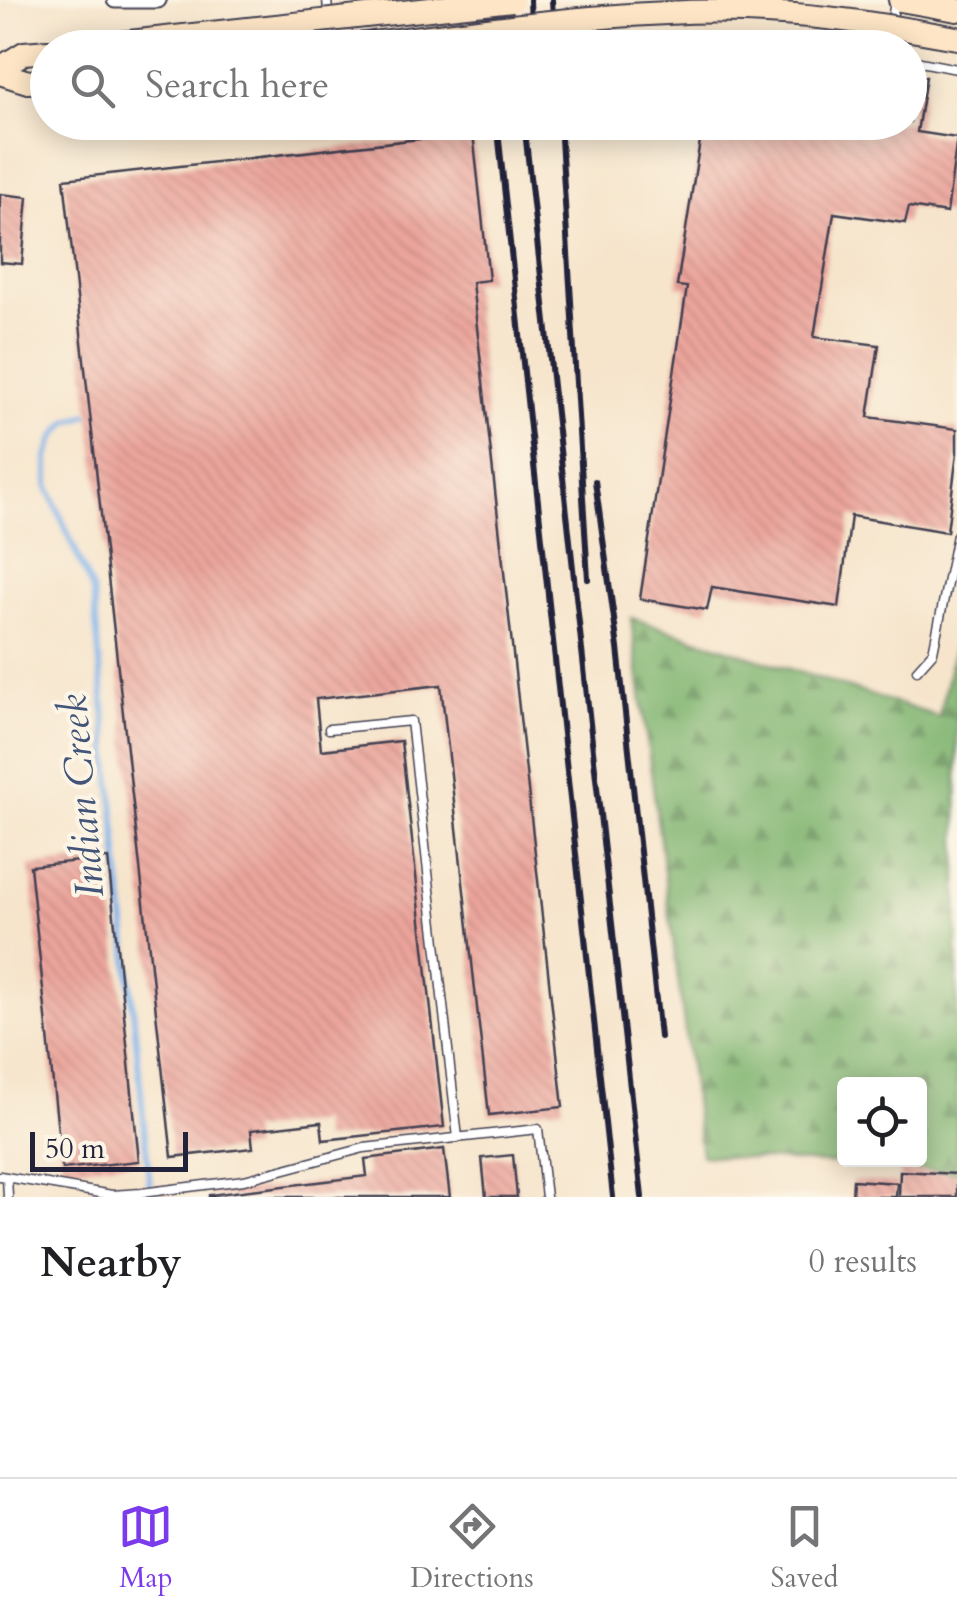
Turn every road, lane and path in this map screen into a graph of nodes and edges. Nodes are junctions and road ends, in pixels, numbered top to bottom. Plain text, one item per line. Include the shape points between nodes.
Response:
1 (115, 0) edge
2 (158, 0) edge
3 (326, 0) edge
4 (409, 0) edge
5 (512, 0) edge
6 (903, 1) edge
7 (957, 10) edge
8 (411, 16) dead end
9 (239, 30) edge
10 (329, 30) edge
11 (492, 30) edge
12 (894, 30) edge
13 (911, 30) edge
14 (927, 33) edge
15 (957, 38) edge
16 (30, 52) edge
17 (927, 63) edge
18 (957, 69) edge
19 (0, 70) edge
20 (30, 82) edge
21 (957, 535) edge
22 (917, 670) dead end
23 (329, 730) dead end
24 (458, 1138) junction
25 (4, 1176) edge
26 (8, 1197) edge
27 (546, 1197) edge

1 - 2 street
3 - 10 lane
4 - 8 lane
5 - 9 main road, bridge
6 - 7 main road
6 - 12 lane
11 - 13 main road, bridge via 670,12 742,12
14 - 15 main road, bridge
16 - 19 main road
17 - 18 lane
19 - 20 main road
21 - 22 lane via 933,652
23 - 24 lane via 411,721
24 - 25 lane via 364,1148 244,1180 112,1195
24 - 27 lane via 538,1129
25 - 26 lane

